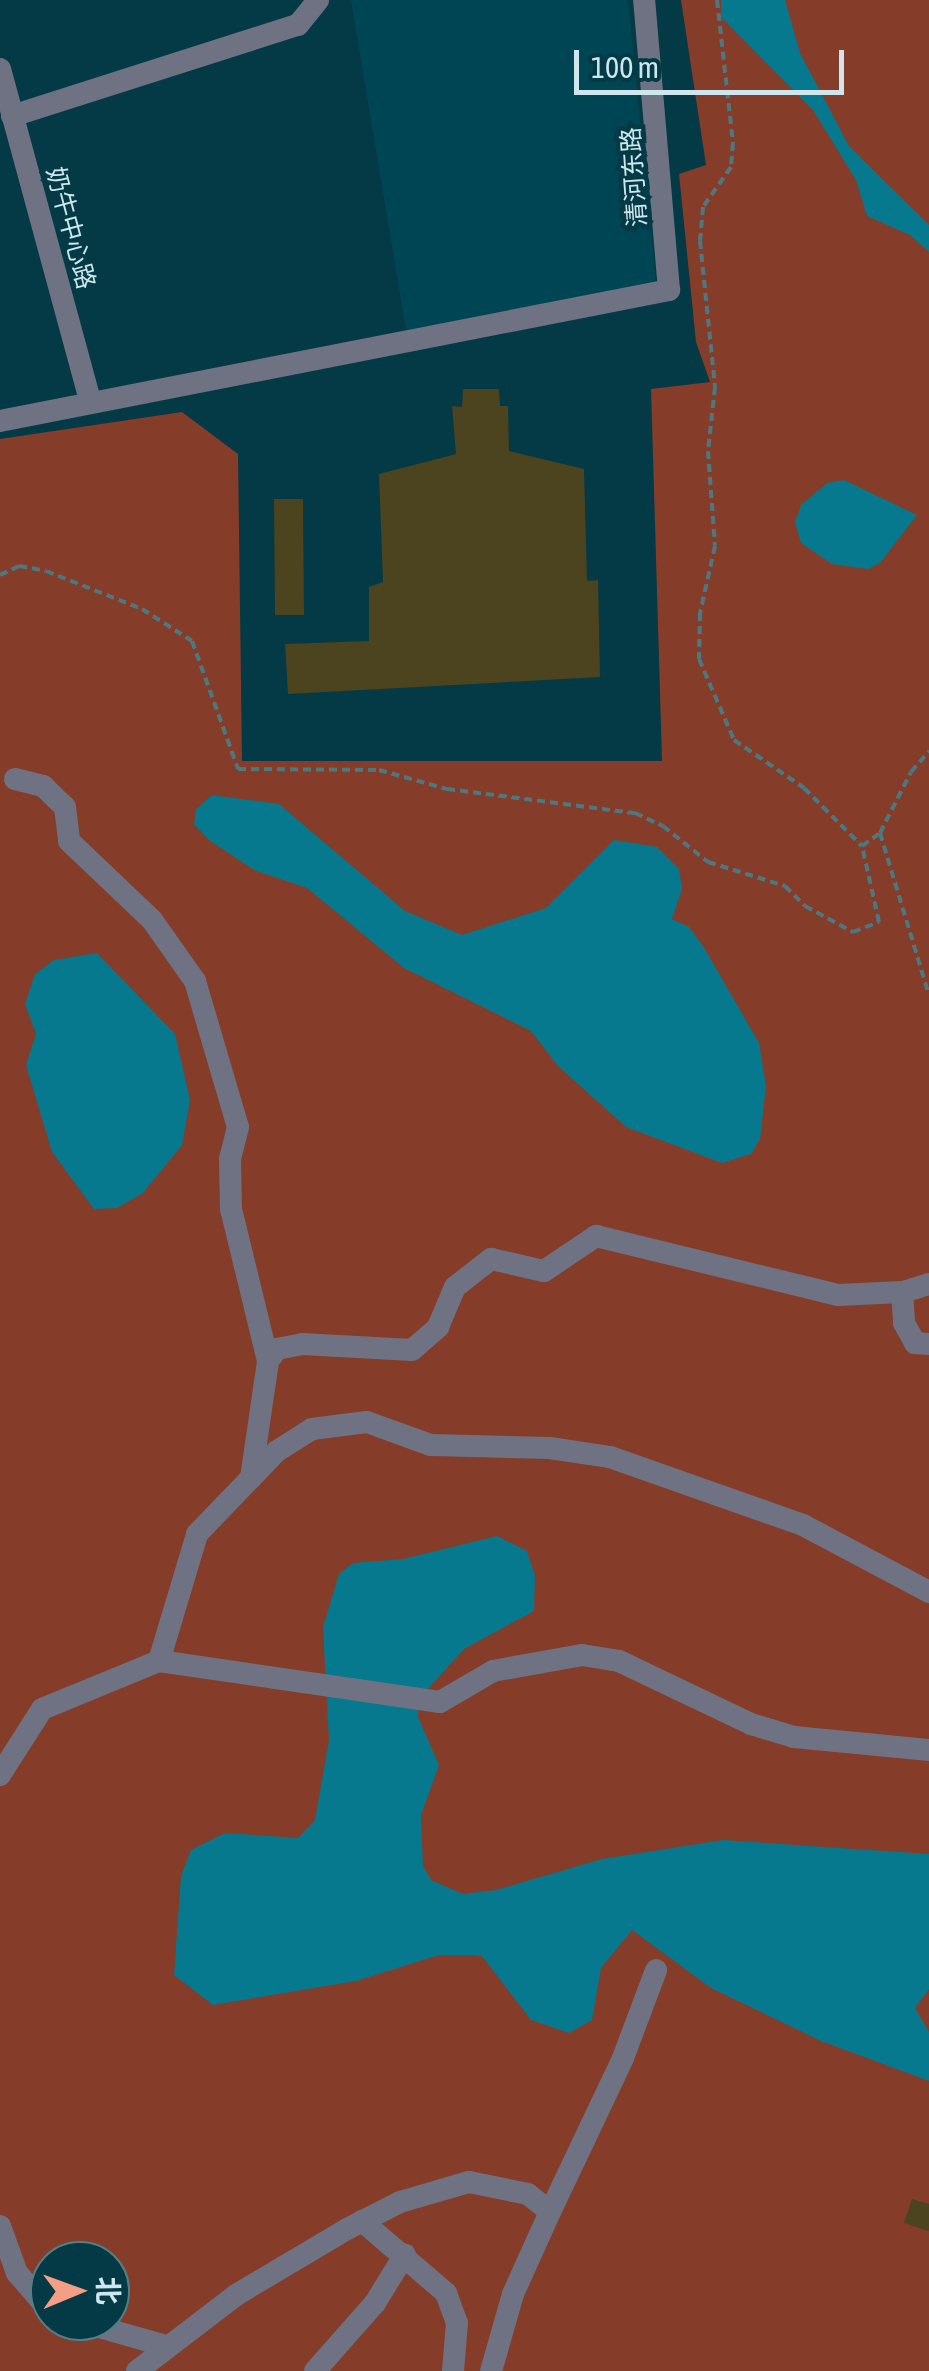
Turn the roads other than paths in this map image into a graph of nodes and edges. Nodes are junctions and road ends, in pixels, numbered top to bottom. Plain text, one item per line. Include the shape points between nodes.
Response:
1 (318, 0) edge
2 (644, 0) edge
3 (0, 69) edge
4 (12, 116) junction
5 (90, 402) junction
6 (0, 421) edge
7 (15, 780) dead end
8 (929, 1284) edge
9 (902, 1292) junction
10 (929, 1344) edge
11 (268, 1361) junction
12 (250, 1478) junction
13 (929, 1592) edge
14 (160, 1661) junction
15 (929, 1750) edge
16 (0, 1774) edge
17 (656, 1970) dead end
18 (550, 2212) junction
19 (362, 2222) junction
20 (0, 2226) edge
21 (405, 2254) junction
22 (30, 2288) edge
23 (130, 2336) edge
24 (166, 2346) junction
25 (137, 2371) edge
26 (315, 2371) edge
27 (453, 2371) edge
28 (491, 2371) edge

1 - 4 street via 298,25
2 - 5 street, 清河东路 via 669,290
3 - 4 street, 奶牛中心路
4 - 5 street, 奶牛中心路
5 - 6 street
7 - 11 street via 43,786 65,807 69,841 152,920 194,980 238,1128 230,1159 232,1209
8 - 9 street
9 - 10 street via 904,1323 915,1343
9 - 11 street via 838,1295 596,1236 544,1272 491,1260 476,1265 455,1288 438,1327 412,1350 302,1344 277,1349
11 - 12 street
12 - 13 street via 312,1429 366,1422 431,1445 610,1457 803,1525
12 - 14 street via 197,1534
14 - 15 street via 440,1702 522,1662 582,1655 619,1662 751,1724 794,1736
14 - 16 street via 42,1710
17 - 18 street via 623,2058
18 - 19 street via 528,2194 469,2182 400,2202
18 - 28 street via 512,2294
19 - 21 street
19 - 24 street via 236,2295
20 - 22 street via 17,2273
21 - 26 street via 375,2303
21 - 27 street via 446,2293 457,2323
23 - 24 street
24 - 25 street

